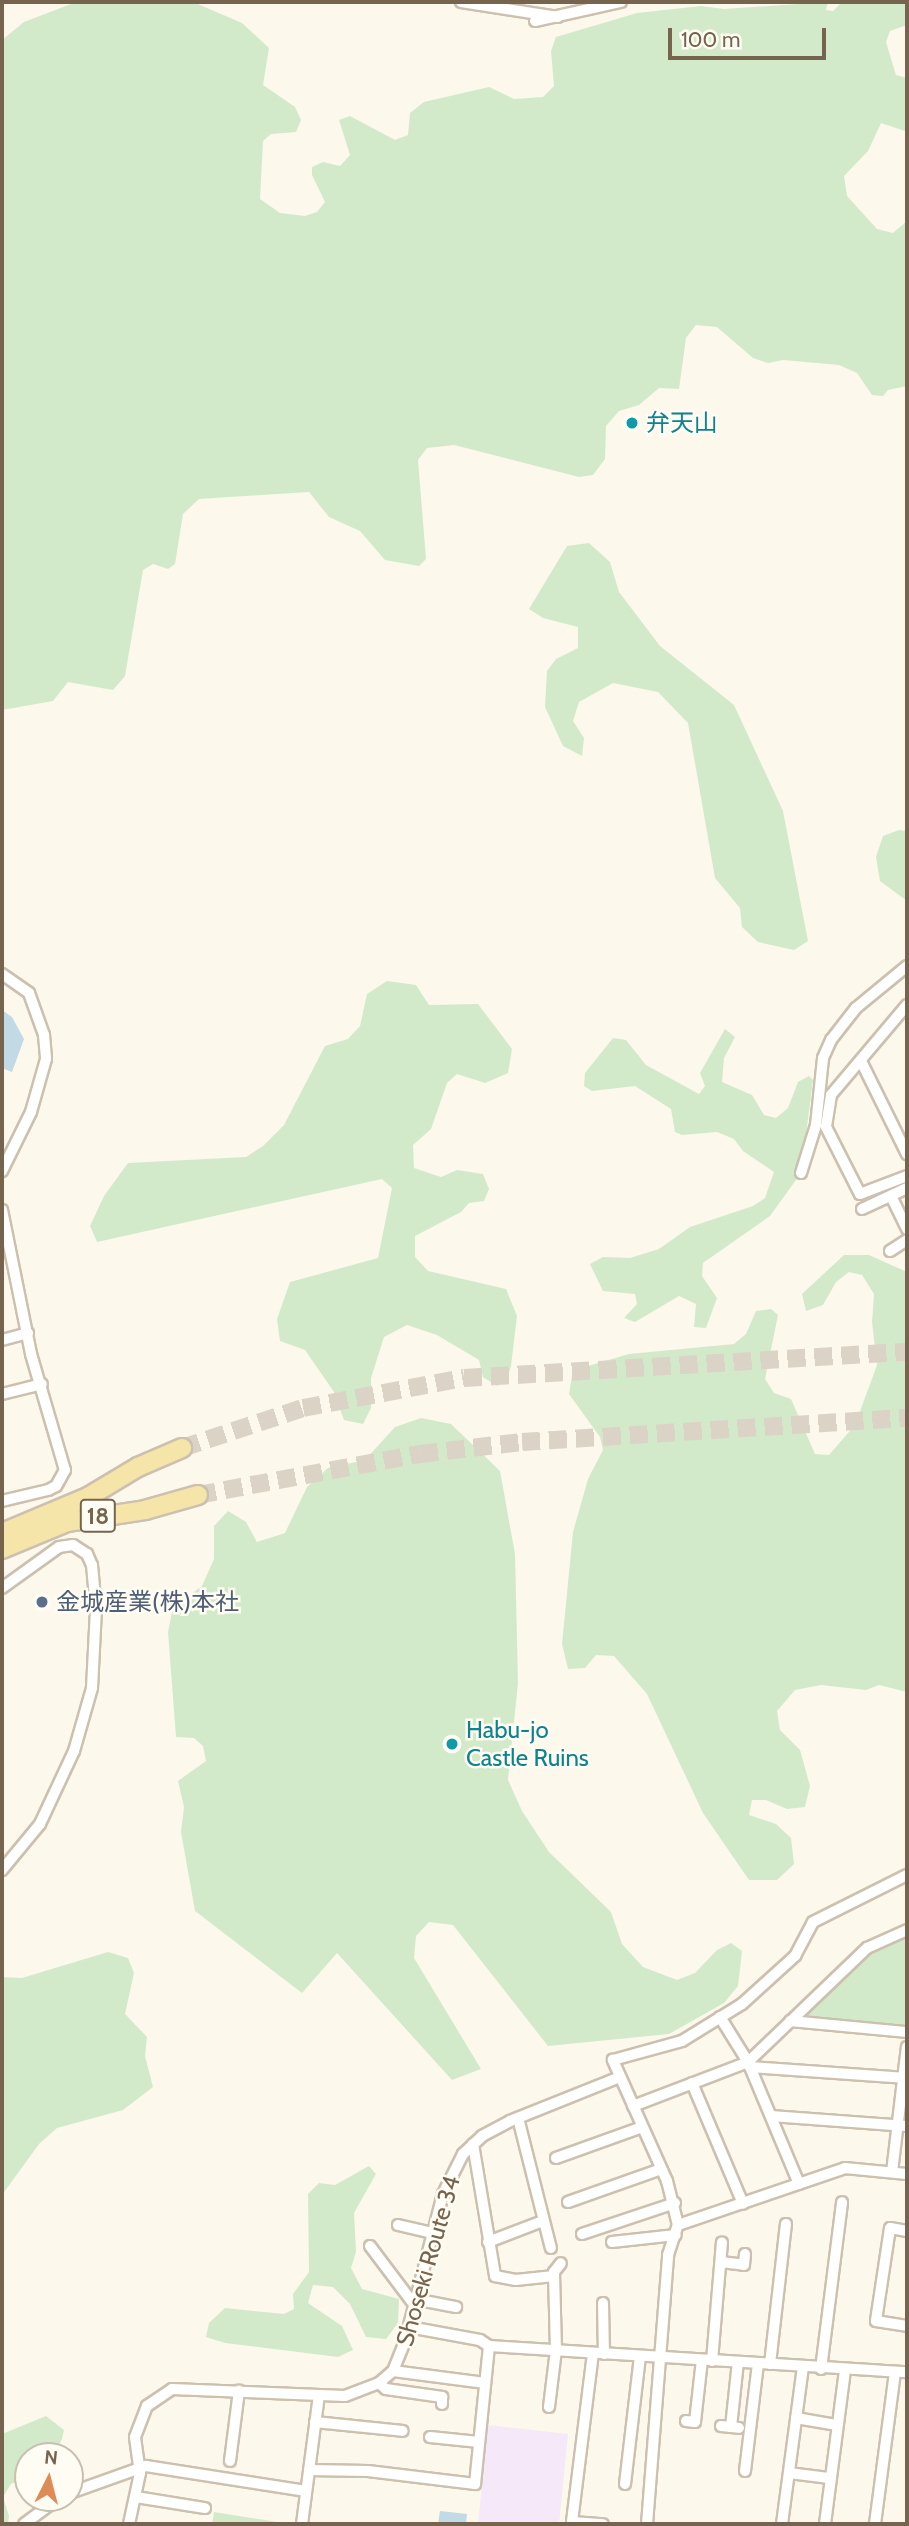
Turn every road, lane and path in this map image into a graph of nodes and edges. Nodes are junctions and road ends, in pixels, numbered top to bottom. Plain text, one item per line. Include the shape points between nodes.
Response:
1 (461, 2) edge
2 (621, 2) edge
3 (573, 6) edge
4 (558, 16) junction
5 (535, 21) dead end
6 (907, 966) edge
7 (2, 974) edge
8 (906, 1009) edge
9 (861, 1060) junction
10 (907, 1154) edge
11 (2, 1171) edge
12 (801, 1173) dead end
13 (907, 1176) edge
14 (907, 1188) edge
15 (891, 1196) junction
16 (862, 1209) dead end
17 (2, 1210) edge
18 (907, 1229) edge
19 (907, 1240) edge
20 (5, 1245) edge
21 (890, 1251) dead end
22 (28, 1333) junction
23 (2, 1340) edge
24 (43, 1384) junction
25 (2, 1394) edge
26 (182, 1448) tunnel mouth
27 (198, 1495) tunnel mouth
28 (2, 1501) edge
29 (2, 1533) edge
30 (2, 1549) edge
31 (2, 1588) edge
32 (2, 1870) edge
33 (907, 1875) edge
34 (907, 1930) edge
35 (720, 2017) junction
36 (790, 2021) junction
37 (907, 2032) edge
38 (907, 2047) edge
39 (749, 2064) junction
40 (620, 2077) junction
41 (905, 2078) edge
42 (692, 2083) junction
43 (633, 2106) junction
44 (771, 2116) junction
45 (518, 2118) junction
46 (902, 2125) edge
47 (642, 2127) junction
48 (473, 2144) junction
49 (556, 2158) dead end
50 (662, 2169) junction
51 (892, 2172) junction
52 (907, 2174) edge
53 (799, 2184) junction
54 (568, 2202) dead end
55 (842, 2202) dead end
56 (674, 2203) junction
57 (743, 2203) junction
58 (543, 2221) junction
59 (786, 2224) dead end
60 (398, 2225) dead end
61 (677, 2230) junction
62 (907, 2231) edge
63 (433, 2234) junction
64 (582, 2234) dead end
65 (488, 2242) junction
66 (612, 2242) dead end
67 (722, 2242) dead end
68 (370, 2246) dead end
69 (551, 2248) dead end
70 (745, 2254) dead end
71 (721, 2262) junction
72 (561, 2263) dead end
73 (554, 2276) junction
74 (414, 2301) junction
75 (603, 2303) dead end
76 (456, 2307) dead end
77 (907, 2326) edge
78 (410, 2327) junction
79 (489, 2346) junction
80 (556, 2350) junction
81 (598, 2354) junction
82 (640, 2357) junction
83 (660, 2358) junction
84 (907, 2360) edge
85 (707, 2361) junction
86 (738, 2362) junction
87 (758, 2364) junction
88 (770, 2364) junction
89 (803, 2367) junction
90 (821, 2369) junction
91 (845, 2370) junction
92 (393, 2371) junction
93 (903, 2372) edge
94 (485, 2382) junction
95 (379, 2383) junction
96 (239, 2390) junction
97 (319, 2395) junction
98 (442, 2404) dead end
99 (549, 2407) dead end
100 (796, 2417) junction
101 (316, 2421) junction
102 (686, 2421) dead end
103 (837, 2425) junction
104 (730, 2427) dead end
105 (403, 2431) dead end
106 (430, 2437) dead end
107 (479, 2442) junction
108 (230, 2461) dead end
109 (139, 2466) junction
110 (309, 2470) junction
111 (745, 2471) dead end
112 (789, 2473) junction
113 (830, 2478) junction
114 (625, 2484) dead end
115 (84, 2488) edge
116 (306, 2491) junction
117 (136, 2497) junction
118 (205, 2508) dead end
119 (41, 2512) edge
120 (24, 2524) edge
121 (129, 2524) edge
122 (302, 2524) edge
123 (603, 2524) edge
124 (647, 2524) edge
125 (782, 2524) edge
126 (825, 2524) edge
127 (875, 2524) edge

1 - 4 street
2 - 3 street
3 - 4 street
4 - 5 street
6 - 12 street via 856,1008 831,1040 823,1058 816,1125
7 - 11 street via 29,993 44,1035 46,1059 31,1112
8 - 9 street
9 - 10 street
9 - 13 street via 831,1095 827,1134 860,1194
14 - 15 street
15 - 16 street
15 - 18 street
17 - 20 street
19 - 21 street
20 - 22 street
22 - 23 street
22 - 24 street
24 - 25 street
24 - 28 street via 65,1470 56,1486 48,1490
26 - 29 main road, 18 via 88,1497
27 - 30 main road, 18 via 145,1510 67,1522
31 - 32 street via 59,1547 73,1545 87,1554 92,1565 96,1609 92,1688 74,1751 40,1824
33 - 35 street via 813,1922 795,1956
34 - 36 street via 867,1948
35 - 39 street
35 - 40 street via 682,2041 613,2060
36 - 37 street
36 - 39 street
38 - 41 street
39 - 41 street
39 - 42 street
39 - 44 street
40 - 43 street
40 - 45 street, Shoseki Route 34
41 - 46 street
42 - 43 street
42 - 57 street
43 - 47 street
44 - 46 street
44 - 53 street
45 - 48 street, Shoseki Route 34
45 - 58 street
46 - 51 street
47 - 49 street
47 - 50 street
48 - 63 street, Shoseki Route 34 via 448,2180
48 - 65 street
50 - 54 street
50 - 56 street
51 - 52 street
51 - 53 street via 845,2168
53 - 57 street
55 - 90 street
56 - 61 street
56 - 64 street
57 - 61 street
58 - 65 street
58 - 69 street
59 - 88 street
60 - 63 street
61 - 66 street
61 - 83 street via 668,2255
62 - 77 street via 890,2228 876,2321
63 - 74 street, Shoseki Route 34
65 - 73 street via 499,2280
67 - 71 street
68 - 74 street
70 - 71 street via 744,2265
71 - 85 street
72 - 73 street
73 - 80 street
74 - 76 street
74 - 78 street, Shoseki Route 34
75 - 81 street
78 - 79 street via 480,2340
78 - 92 street, Shoseki Route 34
79 - 80 street
79 - 94 street
80 - 81 street
80 - 99 street
81 - 82 street
81 - 123 street via 572,2522
82 - 83 street
82 - 114 street
83 - 85 street
83 - 124 street
84 - 93 street
85 - 86 street
85 - 102 street via 695,2422
86 - 87 street
86 - 104 street
87 - 88 street
87 - 111 street
88 - 89 street
89 - 90 street
89 - 100 street
90 - 91 street
91 - 93 street
91 - 103 street
92 - 94 street
92 - 95 street, Shoseki Route 34
93 - 127 street
94 - 107 street
95 - 97 street, Shoseki Route 34 via 357,2395
95 - 98 street via 386,2389 442,2397
96 - 97 street, Shoseki Route 34
96 - 108 street
96 - 109 street, Shoseki Route 34 via 172,2389 162,2393 147,2406 138,2425
97 - 101 street
100 - 103 street
100 - 112 street
101 - 105 street
101 - 110 street
103 - 113 street
106 - 107 street
107 - 110 street via 475,2484 368,2471
109 - 115 street
109 - 116 street
109 - 117 street, Shoseki Route 34
110 - 116 street
112 - 113 street
112 - 125 street
113 - 126 street
116 - 122 street
117 - 118 street
117 - 121 street, Shoseki Route 34
119 - 120 street

